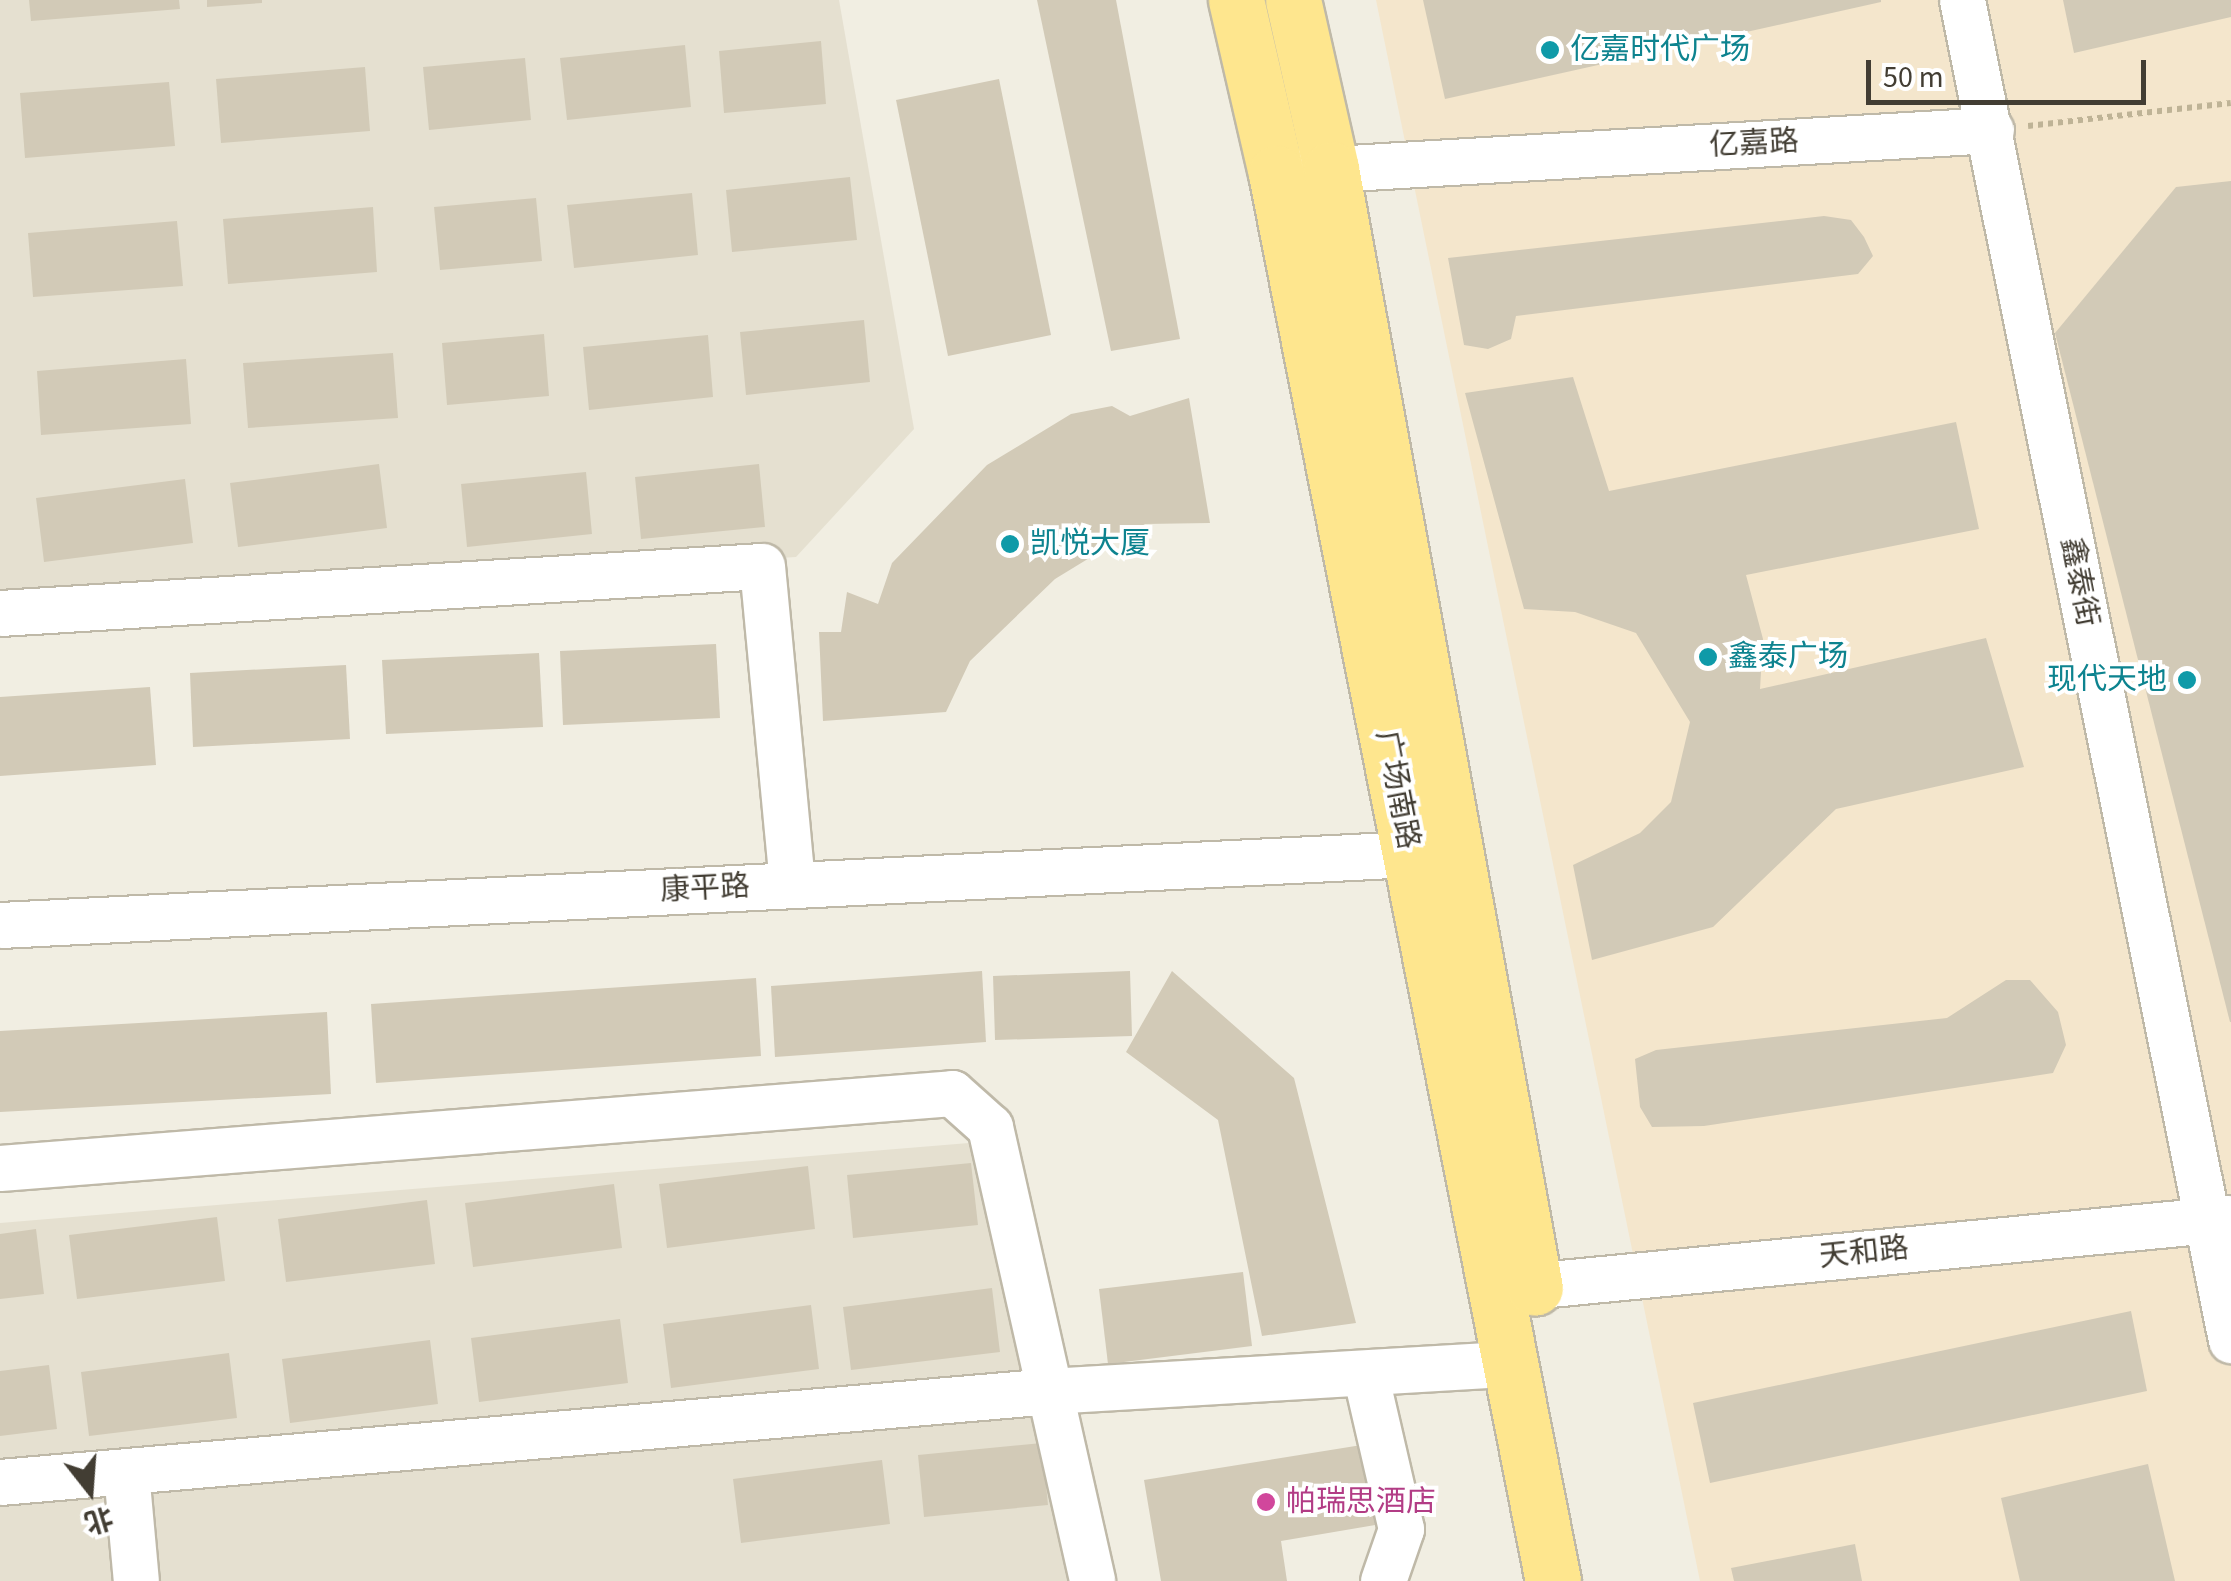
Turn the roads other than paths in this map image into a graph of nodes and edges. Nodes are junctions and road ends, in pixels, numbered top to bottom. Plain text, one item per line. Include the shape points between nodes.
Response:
1 (1236, 0) edge
2 (1293, 0) edge
3 (1962, 0) edge
4 (1991, 130) junction
5 (1330, 169) junction
6 (1276, 173) junction
7 (0, 613) edge
8 (1410, 854) junction
9 (792, 885) junction
10 (0, 925) edge
11 (0, 1168) edge
12 (2217, 1219) edge
13 (1516, 1288) junction
14 (2231, 1340) edge
15 (1511, 1364) junction
16 (1366, 1373) junction
17 (1050, 1392) junction
18 (126, 1472) junction
19 (0, 1482) edge
20 (136, 1581) edge
21 (1092, 1581) edge
22 (1384, 1581) edge
23 (1553, 1581) edge
24 (1587, 1581) edge

1 - 6 main road, 广场南路
2 - 5 main road, 广场南路
3 - 4 street, 鑫泰街
4 - 5 street, 亿嘉路
4 - 12 street, 鑫泰街
5 - 6 street, 亿嘉路
5 - 13 main road, 广场南路
6 - 8 main road, 广场南路
7 - 9 street via 762,566
8 - 9 street, 康平路
8 - 13 main road, 广场南路
9 - 10 street, 康平路
11 - 17 street via 952,1093 990,1127
12 - 13 street, 天和路
12 - 14 street, 鑫泰街
13 - 15 main road, 广场南路
13 - 24 main road, 广场南路
15 - 16 street
15 - 23 main road, 广场南路
16 - 17 street
16 - 22 street via 1401,1529
17 - 18 street
17 - 21 street
18 - 19 street
18 - 20 street

